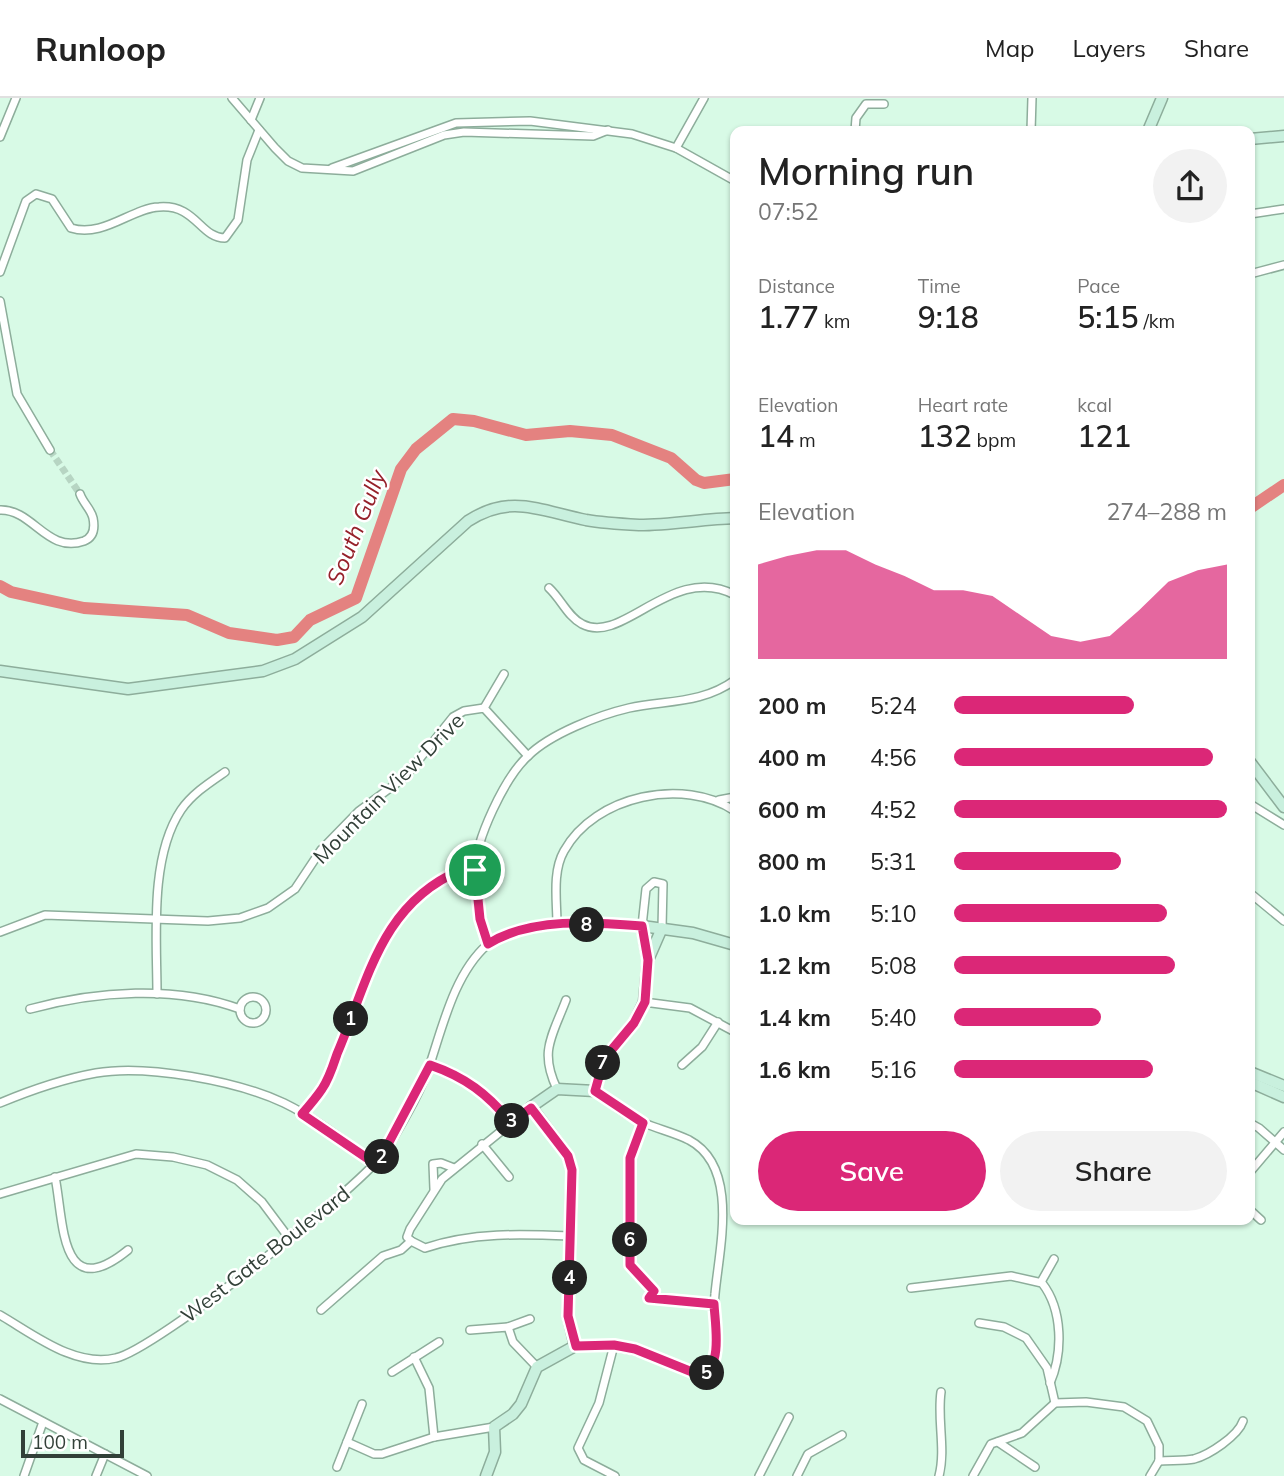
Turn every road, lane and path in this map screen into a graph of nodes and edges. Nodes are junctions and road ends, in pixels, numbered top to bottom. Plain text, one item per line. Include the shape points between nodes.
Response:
1 (16, 98) edge
2 (232, 98) edge
3 (260, 98) edge
4 (704, 98) edge
5 (1032, 98) edge
6 (1162, 98) edge
7 (884, 104) dead end
8 (251, 120) junction
9 (855, 126) edge
10 (1031, 126) edge
11 (1150, 126) edge
12 (259, 130) junction
13 (1284, 136) edge
14 (0, 137) edge
15 (1255, 139) edge
16 (676, 148) junction
17 (730, 178) edge
18 (1284, 209) edge
19 (1255, 213) edge
20 (1284, 265) edge
21 (0, 272) edge
22 (1255, 273) edge
23 (0, 301) edge
24 (50, 450) tunnel mouth
25 (80, 494) tunnel mouth
26 (0, 510) edge
27 (730, 518) edge
28 (549, 588) dead end
29 (730, 594) edge
30 (0, 671) edge
31 (504, 674) dead end
32 (730, 683) edge
33 (484, 708) junction
34 (527, 756) junction
35 (1255, 769) edge
36 (225, 772) dead end
37 (730, 798) edge
38 (718, 800) junction
39 (1255, 807) edge
40 (1284, 807) edge
41 (730, 808) edge
42 (1284, 825) edge
43 (475, 870) junction
44 (1255, 897) edge
45 (157, 918) junction
46 (1284, 921) edge
47 (557, 925) junction
48 (642, 926) junction
49 (662, 928) junction
50 (0, 932) edge
51 (488, 944) junction
52 (730, 944) edge
53 (648, 960) junction
54 (157, 994) junction
55 (566, 1000) dead end
56 (645, 1002) junction
57 (30, 1009) dead end
58 (240, 1009) dead end
59 (718, 1022) junction
60 (730, 1029) edge
61 (430, 1065) junction
62 (682, 1065) dead end
63 (1255, 1074) edge
64 (1255, 1084) edge
65 (1284, 1086) edge
66 (557, 1088) junction
67 (595, 1091) junction
68 (1284, 1097) edge
69 (0, 1103) edge
70 (531, 1108) junction
71 (302, 1114) junction
72 (511, 1123) junction
73 (643, 1123) junction
74 (1255, 1127) edge
75 (1284, 1132) edge
76 (1276, 1142) junction
77 (482, 1144) junction
78 (1284, 1150) edge
79 (377, 1165) junction
80 (1255, 1166) edge
81 (454, 1168) junction
82 (55, 1177) junction
83 (509, 1177) dead end
84 (435, 1190) junction
85 (0, 1194) edge
86 (1255, 1215) edge
87 (1261, 1220) dead end
88 (571, 1236) junction
89 (289, 1238) junction
90 (411, 1241) junction
91 (128, 1250) dead end
92 (1054, 1259) dead end
93 (1041, 1282) junction
94 (911, 1288) dead end
95 (714, 1304) junction
96 (321, 1310) dead end
97 (0, 1315) edge
98 (530, 1319) dead end
99 (979, 1324) dead end
100 (508, 1327) junction
101 (470, 1329) dead end
102 (439, 1342) dead end
103 (614, 1345) junction
104 (576, 1346) junction
105 (414, 1357) junction
106 (537, 1367) junction
107 (392, 1372) dead end
108 (1050, 1383) junction
109 (941, 1392) dead end
110 (0, 1399) edge
111 (1055, 1403) junction
112 (362, 1404) dead end
113 (789, 1417) dead end
114 (1243, 1421) dead end
115 (43, 1422) junction
116 (494, 1427) junction
117 (842, 1435) dead end
118 (434, 1437) junction
119 (347, 1442) junction
120 (998, 1442) junction
121 (105, 1454) junction
122 (1159, 1461) junction
123 (337, 1467) dead end
124 (1035, 1467) dead end
125 (24, 1476) edge
126 (96, 1476) edge
127 (147, 1476) edge
128 (486, 1476) edge
129 (615, 1476) edge
130 (759, 1476) edge
131 (797, 1476) edge
132 (939, 1476) edge
133 (972, 1476) edge
134 (1150, 1476) edge

1 - 14 street
2 - 8 street
3 - 8 street
4 - 16 street
5 - 10 street
6 - 11 street
7 - 9 street via 866,104
8 - 12 street
12 - 16 street via 288,161 302,168 353,171 444,135 464,132 583,136 608,130
12 - 21 street via 247,160 238,220 225,238 211,234 178,207 156,206 81,231 71,228 52,199 36,194 26,201
13 - 15 street
16 - 17 street
18 - 19 street
20 - 22 street
23 - 24 street via 17,394
25 - 26 street via 93,515 95,530 89,539 71,545 50,539 12,510
27 - 30 street via 642,525 586,520 524,506 488,508 362,617 295,659 263,671 128,688
28 - 29 street via 573,618 594,629 620,624 649,604 685,590 708,588
31 - 33 street
32 - 34 street via 690,701 628,708 598,717
33 - 34 street, Mountain View Drive
33 - 45 street, Mountain View Drive via 453,717 405,778 359,811 283,899 240,918
34 - 43 street via 498,801
35 - 40 street
36 - 45 street via 193,796 164,843
37 - 38 street
38 - 41 street
38 - 47 street via 670,794 642,797 591,819 564,850 557,871
39 - 42 street
43 - 51 street via 480,919
43 - 71 street via 440,879 403,911 364,981 323,1087
44 - 46 street
45 - 50 street, Mountain View Drive via 46,915
45 - 54 street
47 - 48 street
47 - 51 street via 519,930
48 - 49 street
48 - 49 street via 646,889 651,882 659,882 664,891
48 - 53 street
49 - 52 street
49 - 53 street
51 - 61 street, West Gate Boulevard via 463,979
53 - 56 street
54 - 57 street via 103,994
54 - 58 street via 218,1001
55 - 66 street via 548,1047 547,1066
56 - 59 street via 690,1008
56 - 67 street via 604,1059
59 - 60 street
59 - 62 street via 702,1047
61 - 72 street via 476,1086
61 - 79 street, West Gate Boulevard
63 - 65 street
64 - 68 street
66 - 67 street
66 - 70 street
67 - 73 street
69 - 71 street via 99,1072 145,1072 252,1092
70 - 72 street
70 - 88 street via 570,1163
71 - 79 street
72 - 77 street
73 - 95 street via 688,1140 701,1148 711,1163 725,1227
73 - 95 street via 630,1158 630,1265 654,1291 649,1298
74 - 76 street
75 - 76 street
76 - 78 street
76 - 80 street
77 - 81 street
77 - 83 street
79 - 89 street, West Gate Boulevard
81 - 84 street
81 - 84 street via 433,1164
82 - 85 street
82 - 89 street via 136,1154 207,1165 237,1180 262,1202
82 - 91 street via 65,1245 73,1261 99,1266
84 - 90 street via 410,1229 407,1237
86 - 87 street
88 - 90 street via 454,1238 425,1248
88 - 104 street via 568,1316
89 - 97 street, West Gate Boulevard via 157,1337 117,1358 97,1359 63,1351
90 - 96 street via 401,1250 383,1255
92 - 93 street
93 - 94 street via 1011,1276
93 - 108 street via 1052,1299 1059,1342
95 - 103 street via 713,1361 702,1376
98 - 100 street
99 - 108 street via 1004,1327 1026,1338 1047,1368
100 - 101 street
100 - 106 street via 513,1342
102 - 105 street
103 - 104 street
103 - 129 street via 599,1403 578,1448 584,1460
104 - 106 street
105 - 107 street
105 - 118 street via 429,1388
106 - 116 street via 521,1404
108 - 111 street
109 - 132 street
110 - 115 street
111 - 120 street via 1022,1433
111 - 122 street via 1124,1407 1147,1421 1159,1446
112 - 119 street
113 - 130 street
114 - 122 street via 1230,1437 1193,1459
115 - 121 street
115 - 125 street
116 - 118 street
116 - 128 street via 495,1452
117 - 131 street via 808,1454
118 - 119 street via 382,1454
119 - 123 street
120 - 124 street
120 - 133 street via 991,1444
121 - 126 street
121 - 127 street
122 - 134 street

